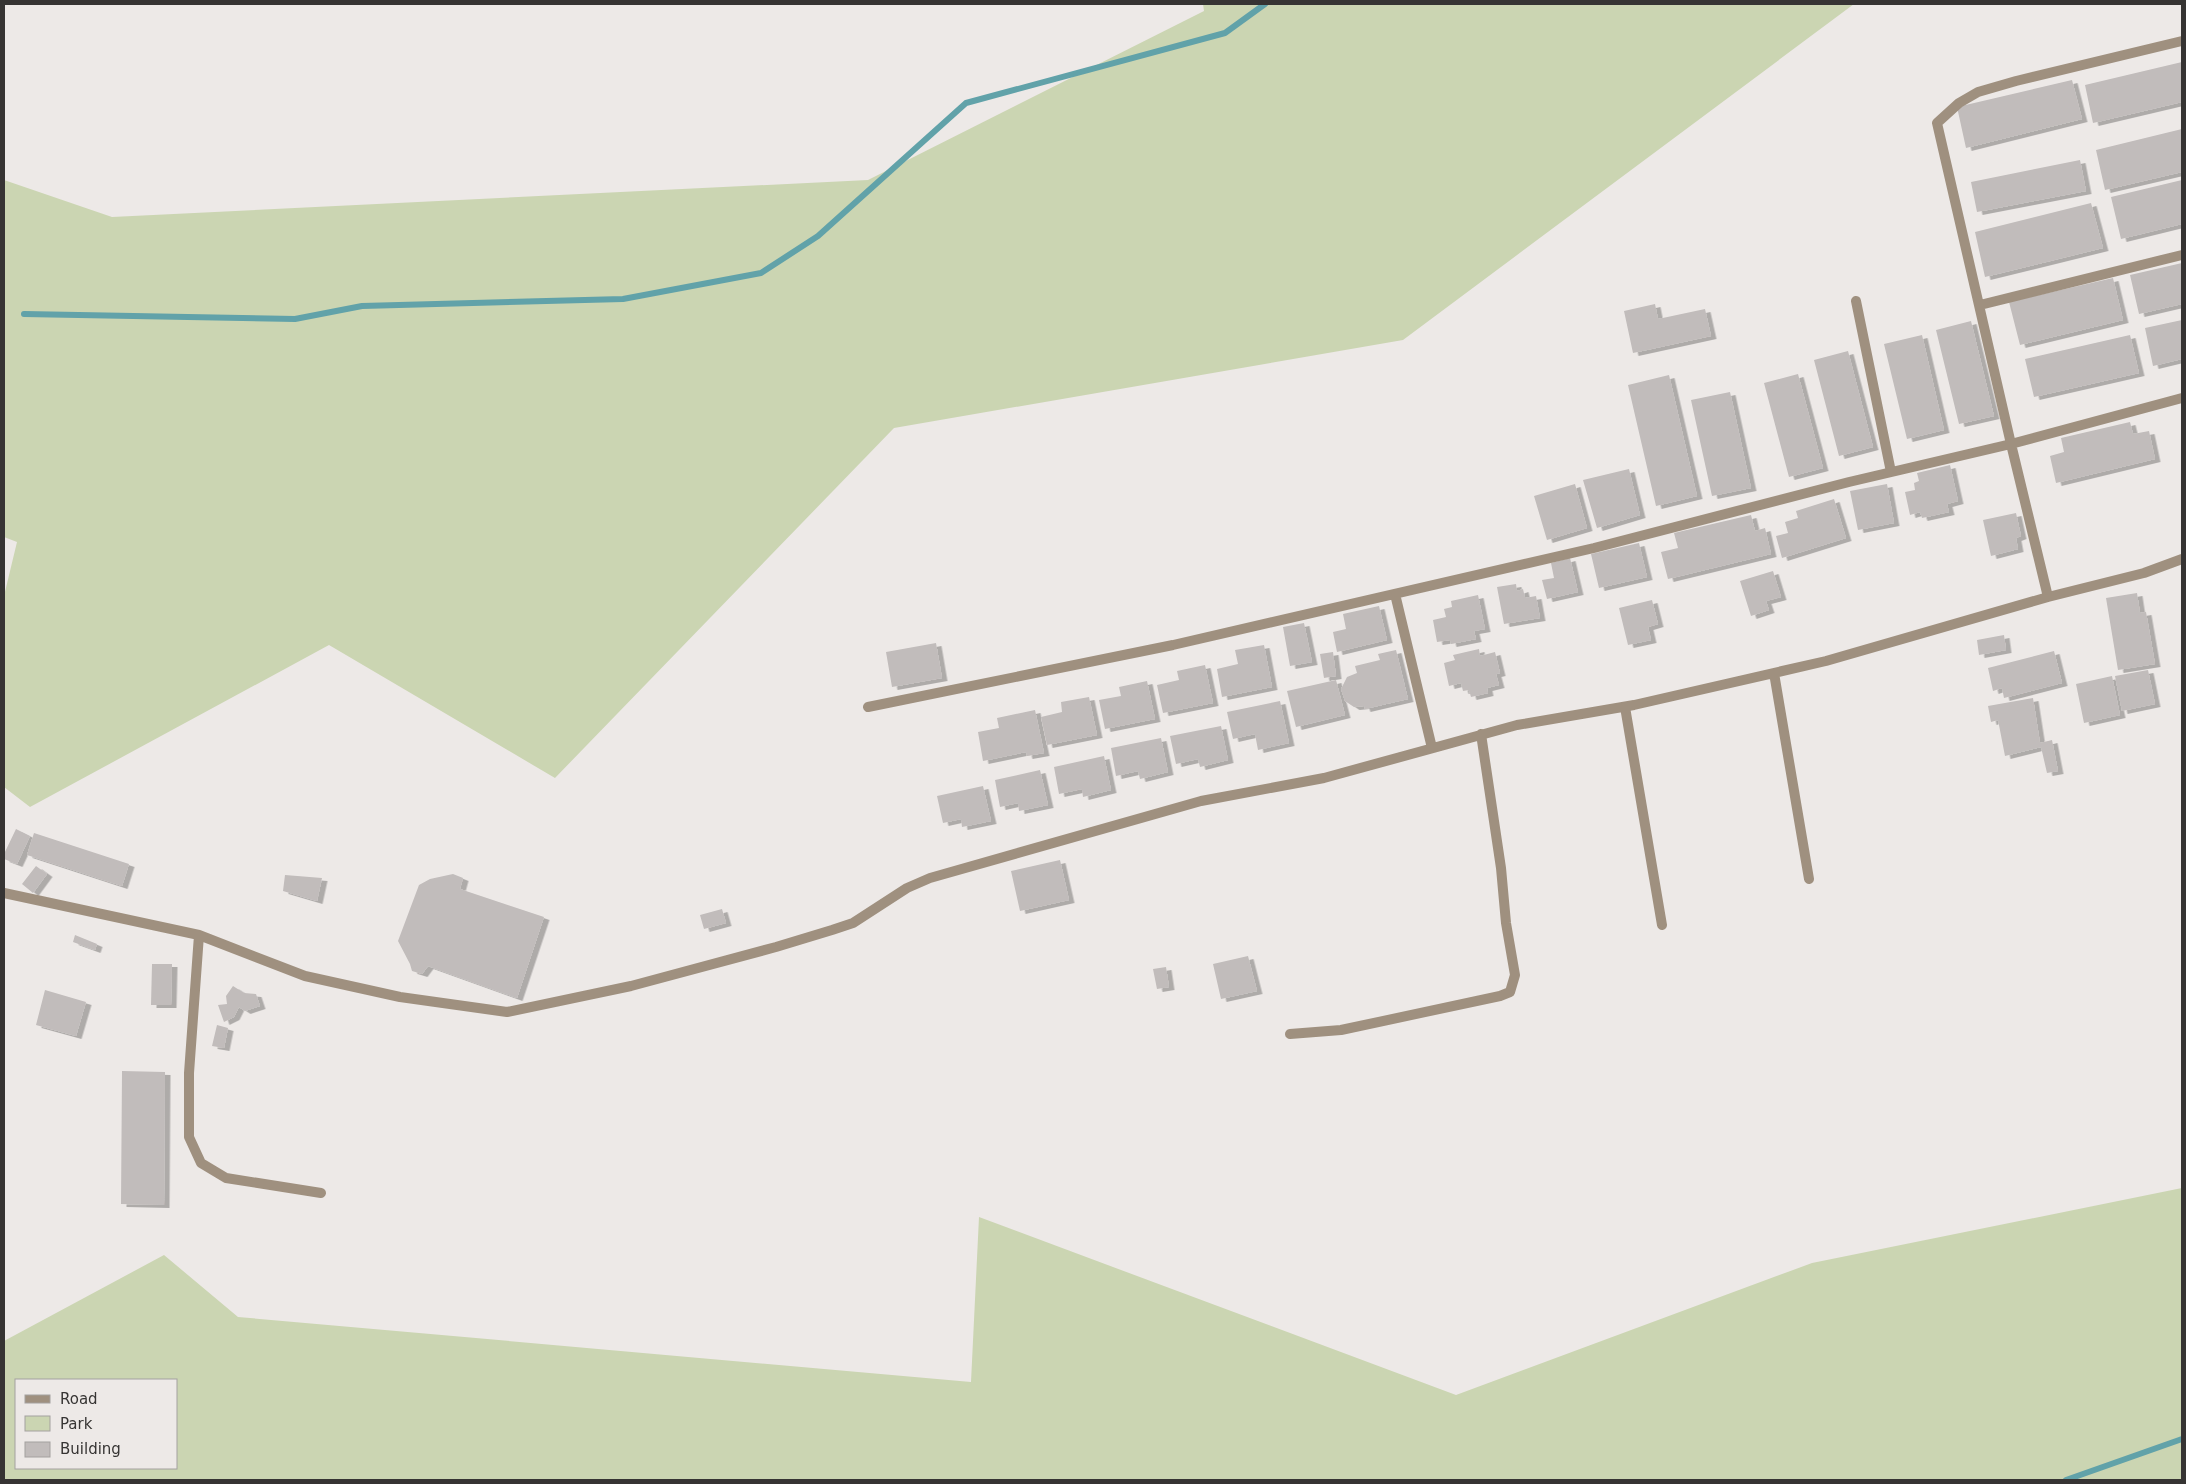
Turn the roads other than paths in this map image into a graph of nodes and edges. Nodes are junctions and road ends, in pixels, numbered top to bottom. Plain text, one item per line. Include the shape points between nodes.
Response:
1 (2182, 41) edge
2 (2182, 255) edge
3 (1856, 301) dead end
4 (1980, 305) junction
5 (2182, 398) edge
6 (2011, 444) junction
7 (1891, 472) junction
8 (2182, 559) edge
9 (1395, 594) junction
10 (2048, 597) junction
11 (1774, 673) junction
12 (868, 707) dead end
13 (1625, 707) junction
14 (1481, 734) junction
15 (1432, 748) junction
16 (1809, 879) dead end
17 (4, 893) edge
18 (1662, 925) dead end
19 (200, 935) junction
20 (1290, 1034) dead end
21 (322, 1193) dead end

1 - 4 street via 1978,92 1959,103 1937,123
2 - 4 street
3 - 7 street
4 - 6 street
5 - 6 street
6 - 7 street
6 - 10 street
7 - 9 street via 1594,548
8 - 10 street via 2144,573
9 - 12 street via 1173,645
9 - 15 street
10 - 11 street
11 - 13 street
11 - 16 street
13 - 14 street
13 - 18 street
14 - 15 street
14 - 20 street via 1515,975 1510,992 1341,1030
15 - 19 street via 1324,778 1201,801 930,878 907,888 853,924 631,986 507,1012 400,997 305,976
17 - 19 street
19 - 21 street via 189,1073 189,1137 201,1163 226,1178

